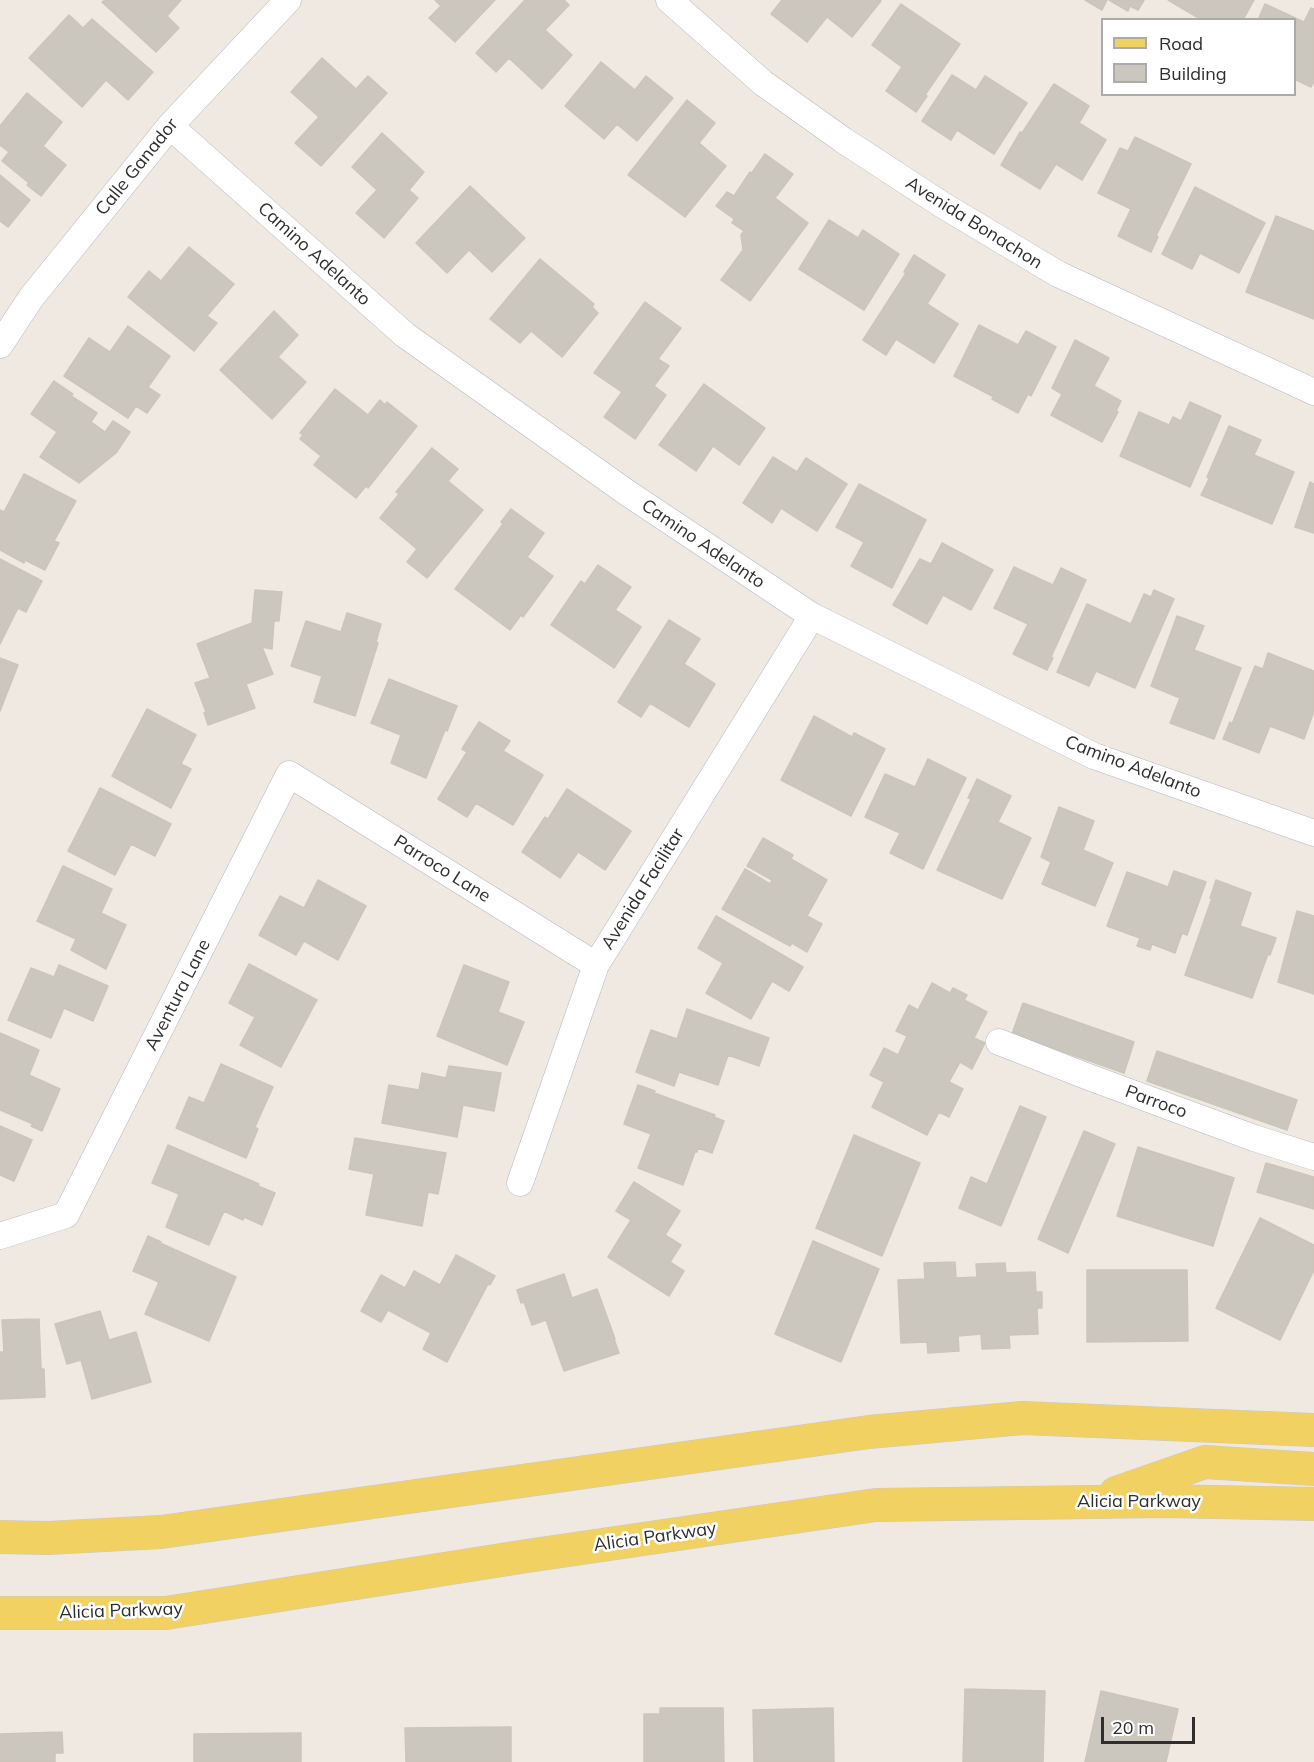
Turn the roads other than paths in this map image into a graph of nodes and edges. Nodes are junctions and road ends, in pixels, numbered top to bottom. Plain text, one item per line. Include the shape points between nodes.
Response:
1 (288, 0) edge
2 (669, 0) edge
3 (170, 126) junction
4 (0, 345) edge
5 (1314, 392) edge
6 (812, 616) junction
7 (289, 774) joint
8 (1314, 833) edge
9 (596, 964) junction
10 (999, 1042) dead end
11 (1314, 1157) edge
12 (520, 1183) dead end
13 (0, 1236) edge
14 (1314, 1430) edge
15 (1314, 1469) edge
16 (1089, 1502) junction
17 (1314, 1504) edge
18 (0, 1537) edge
19 (0, 1613) edge

1 - 3 street, Calle Ganador
2 - 5 street, Avenida Bonachon via 763,83 941,204 1058,274
3 - 4 street, Calle Ganador via 31,298
3 - 6 street, Camino Adelanto via 405,335 626,492
6 - 8 street, Camino Adelanto via 1095,756
6 - 9 street, Avenida Facilitar
7 - 9 street, Parroco Lane
7 - 13 street, Aventura Lane via 66,1215
9 - 12 street, Avenida Facilitar
10 - 11 street, Parroco
14 - 18 main road via 1022,1418 869,1432 161,1532
15 - 16 main road via 1205,1462
16 - 17 main road, Alicia Parkway
16 - 19 main road, Alicia Parkway via 876,1505 166,1613

